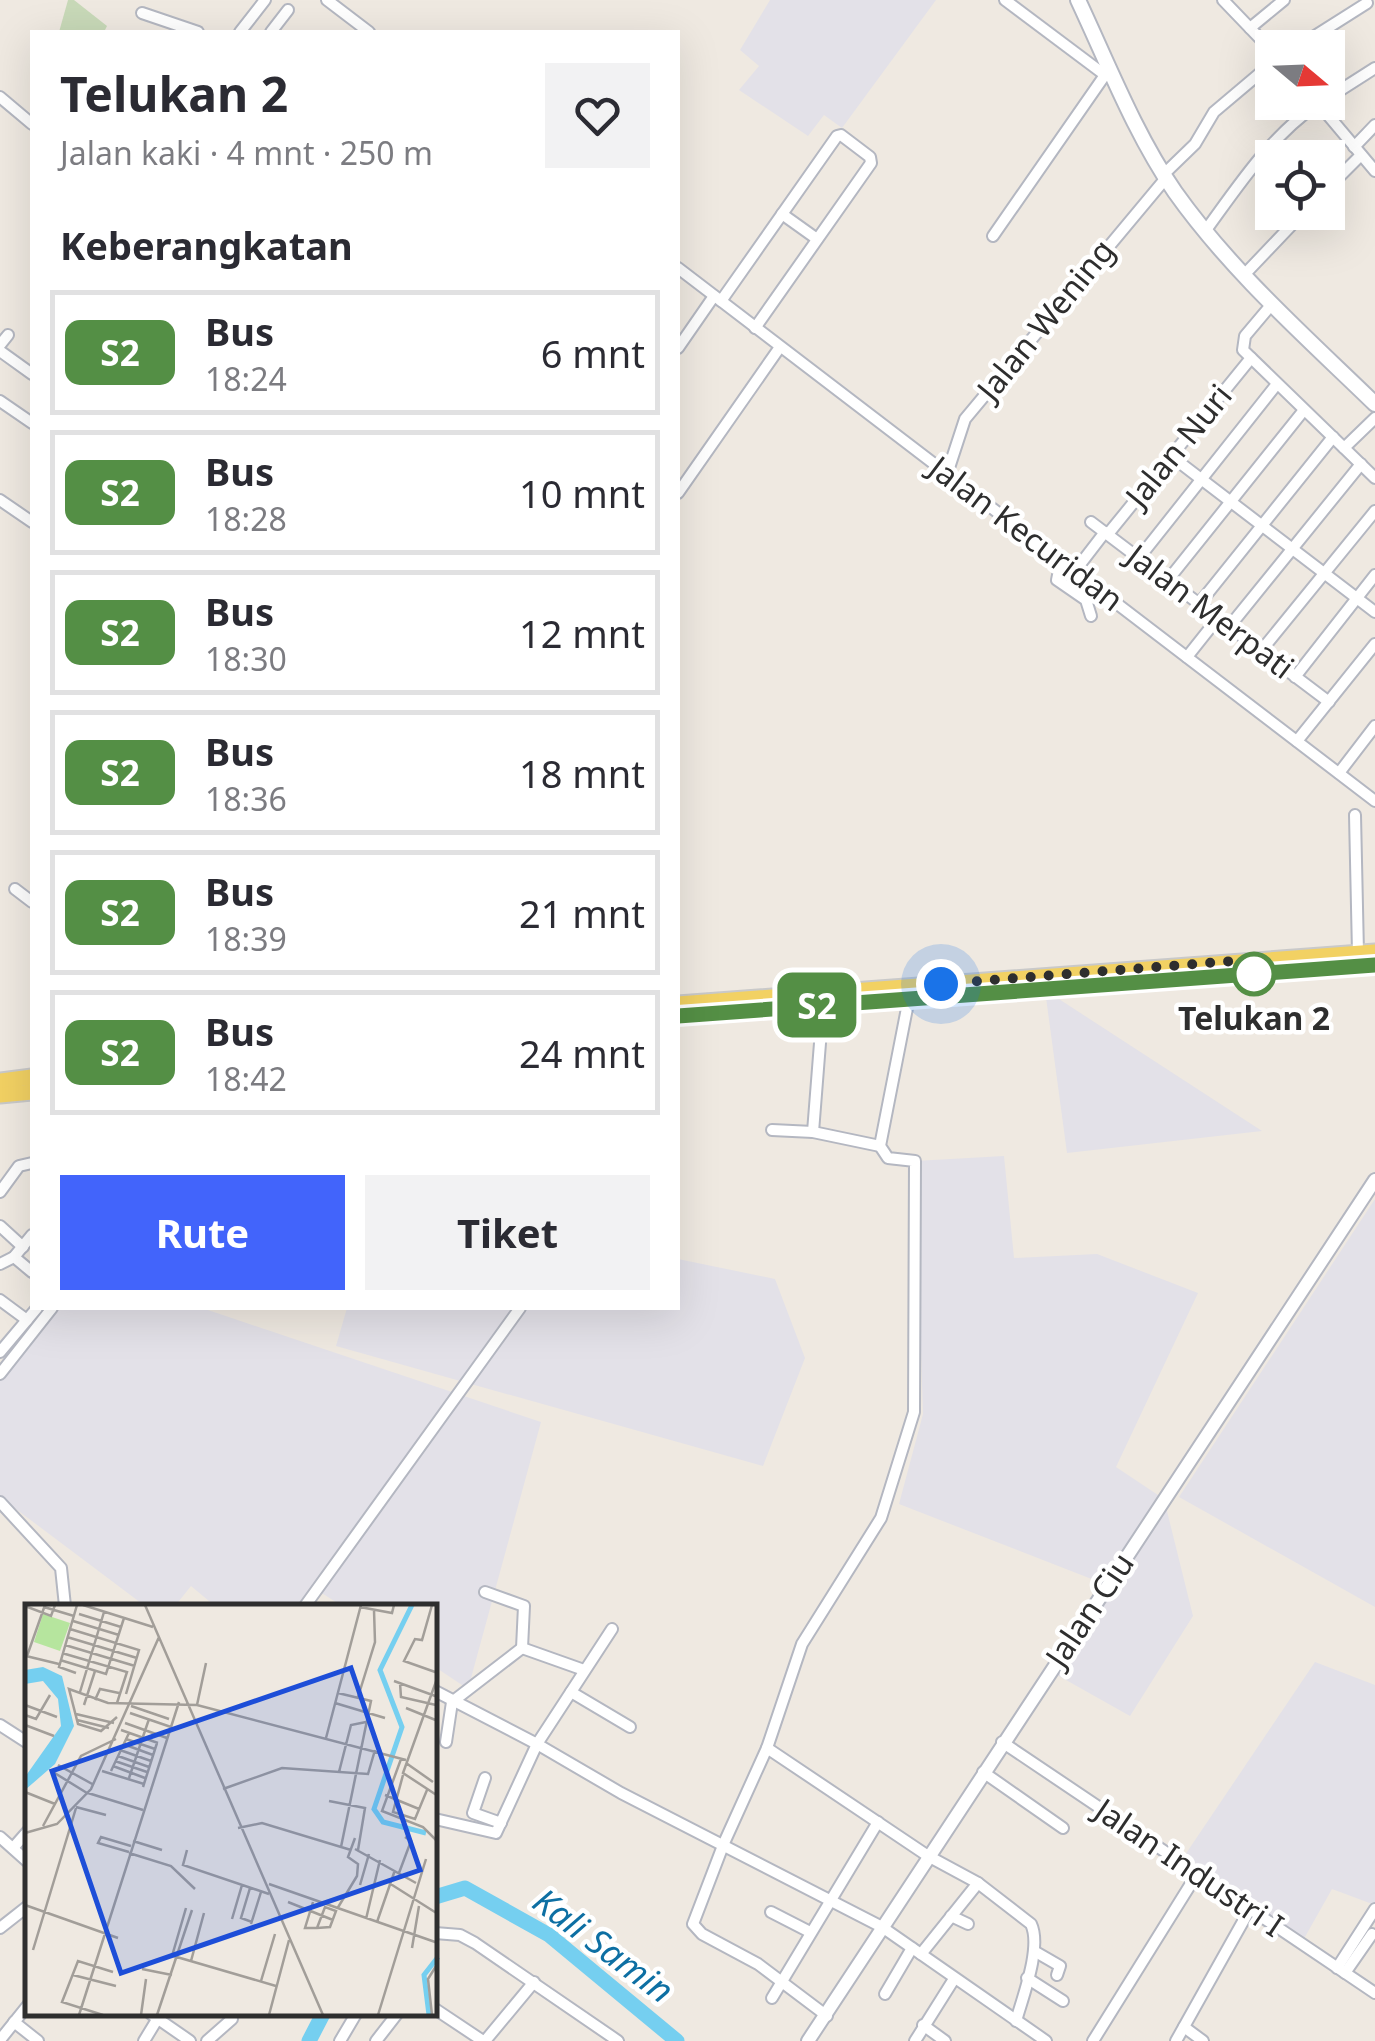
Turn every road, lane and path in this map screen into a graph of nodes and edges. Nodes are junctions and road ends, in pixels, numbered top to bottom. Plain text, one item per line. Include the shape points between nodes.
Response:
1 (265, 0) edge
2 (327, 0) edge
3 (1005, 0) edge
4 (1078, 0) edge
5 (1223, 0) edge
6 (1284, 0) edge
7 (1367, 3) dead end
8 (288, 10) dead end
9 (142, 13) dead end
10 (166, 22) junction
11 (1250, 28) junction
12 (160, 30) edge
13 (192, 30) edge
14 (246, 30) edge
15 (273, 30) edge
16 (367, 30) edge
17 (1324, 30) edge
18 (1255, 33) edge
19 (1375, 68) edge
20 (1109, 75) junction
21 (1255, 77) edge
22 (1345, 87) edge
23 (0, 97) edge
24 (1296, 120) edge
25 (1332, 120) edge
26 (30, 122) edge
27 (1375, 125) edge
28 (1358, 151) junction
29 (1345, 167) edge
30 (1375, 171) edge
31 (1165, 176) junction
32 (782, 214) junction
33 (1206, 230) junction
34 (1287, 230) edge
35 (993, 236) dead end
36 (817, 239) junction
37 (680, 270) edge
38 (1244, 275) junction
39 (717, 299) junction
40 (1272, 304) junction
41 (755, 328) junction
42 (3, 344) edge
43 (680, 345) edge
44 (780, 347) junction
45 (1251, 358) junction
46 (30, 372) edge
47 (1277, 384) junction
48 (0, 400) edge
49 (1375, 404) edge
50 (1304, 410) junction
51 (1375, 418) edge
52 (30, 422) edge
53 (1332, 437) junction
54 (1344, 448) junction
55 (1171, 456) junction
56 (1361, 464) junction
57 (946, 474) junction
58 (1375, 478) edge
59 (1201, 479) junction
60 (680, 490) edge
61 (0, 500) edge
62 (1231, 502) junction
63 (1375, 511) edge
64 (30, 521) edge
65 (1091, 522) dead end
66 (1262, 526) junction
67 (1106, 533) junction
68 (1292, 549) junction
69 (1139, 558) junction
70 (1061, 560) junction
71 (1075, 571) junction
72 (1324, 574) junction
73 (1375, 575) edge
74 (1168, 580) junction
75 (1356, 598) junction
76 (1199, 604) junction
77 (1375, 612) edge
78 (1091, 616) dead end
79 (1218, 618) junction
80 (1229, 627) junction
81 (1375, 644) edge
82 (1262, 651) junction
83 (1187, 656) junction
84 (1295, 677) junction
85 (1328, 702) junction
86 (1375, 726) edge
87 (1297, 741) junction
88 (1339, 773) junction
89 (1373, 796) edge
90 (1355, 815) dead end
91 (15, 889) dead end
92 (30, 900) edge
93 (1366, 952) edge
94 (1314, 962) junction
95 (1375, 965) edge
96 (1246, 967) junction
97 (909, 998) junction
98 (823, 1005) junction
99 (718, 1006) junction
100 (681, 1009) edge
101 (30, 1078) edge
102 (0, 1081) edge
103 (30, 1092) edge
104 (0, 1095) edge
105 (772, 1130) dead end
106 (814, 1132) junction
107 (880, 1146) junction
108 (30, 1163) edge
109 (1375, 1180) edge
110 (0, 1192) edge
111 (0, 1226) edge
112 (30, 1237) edge
113 (23, 1247) junction
114 (14, 1257) junction
115 (0, 1264) edge
116 (30, 1270) edge
117 (0, 1300) edge
118 (35, 1310) edge
119 (50, 1310) edge
120 (519, 1310) edge
121 (26, 1320) junction
122 (0, 1351) edge
123 (0, 1374) edge
124 (0, 1502) edge
125 (485, 1592) dead end
126 (64, 1604) edge
127 (306, 1604) edge
128 (612, 1629) dead end
129 (522, 1648) junction
130 (584, 1670) junction
131 (571, 1692) junction
132 (438, 1693) edge
133 (452, 1702) junction
134 (0, 1726) edge
135 (630, 1727) dead end
136 (25, 1741) edge
137 (446, 1742) dead end
138 (1002, 1742) junction
139 (537, 1744) junction
140 (768, 1748) junction
141 (983, 1772) junction
142 (484, 1778) dead end
143 (438, 1821) edge
144 (878, 1822) junction
145 (501, 1823) junction
146 (1064, 1828) dead end
147 (25, 1835) edge
148 (0, 1836) edge
149 (724, 1843) junction
150 (12, 1848) junction
151 (928, 1856) junction
152 (25, 1859) edge
153 (1197, 1874) junction
154 (978, 1883) junction
155 (830, 1899) junction
156 (25, 1908) edge
157 (1250, 1909) junction
158 (1375, 1909) edge
159 (772, 1912) dead end
160 (951, 1916) junction
161 (968, 1924) dead end
162 (882, 1927) junction
163 (0, 1928) edge
164 (810, 1932) junction
165 (438, 1933) edge
166 (1372, 1934) dead end
167 (917, 1951) junction
168 (1034, 1952) junction
169 (1341, 1970) junction
170 (1057, 1975) dead end
171 (1027, 1978) junction
172 (954, 1979) junction
173 (534, 1982) junction
174 (783, 1982) junction
175 (1375, 1993) edge
176 (884, 1994) dead end
177 (772, 1998) dead end
178 (1063, 2001) dead end
179 (25, 2009) edge
180 (438, 2011) edge
181 (155, 2016) edge
182 (355, 2016) edge
183 (395, 2016) edge
184 (827, 2016) junction
185 (232, 2020) dead end
186 (1016, 2021) junction
187 (14, 2022) junction
188 (923, 2025) junction
189 (1184, 2027) junction
190 (0, 2040) edge
191 (38, 2041) edge
192 (144, 2041) edge
193 (190, 2041) edge
194 (207, 2041) edge
195 (340, 2041) edge
196 (376, 2041) edge
197 (484, 2041) edge
198 (618, 2041) edge
199 (808, 2041) edge
200 (915, 2041) edge
201 (946, 2041) edge
202 (1045, 2041) edge
203 (1093, 2041) edge
204 (1176, 2041) edge
205 (1203, 2041) edge

1 - 14 street
2 - 16 street
3 - 20 street
4 - 20 main road
5 - 11 street
6 - 11 street
7 - 17 street
8 - 15 street
9 - 10 street
10 - 12 street
10 - 13 street
11 - 18 street
19 - 22 street
20 - 31 main road
20 - 35 street
21 - 31 street, Jalan Wening via 1214,112
23 - 26 street
24 - 33 street via 1254,161
25 - 28 street
27 - 28 street
28 - 29 street
28 - 30 street
31 - 33 main road
31 - 57 street, Jalan Wening via 965,419
32 - 36 street
32 - 36 street via 842,135 870,162
32 - 39 street
33 - 38 main road
34 - 38 street
36 - 41 street
37 - 39 street, Jalan Kecuridan
38 - 40 main road
39 - 41 street, Jalan Kecuridan
39 - 43 street
40 - 45 street via 1243,339
40 - 49 main road
41 - 44 street, Jalan Kecuridan
42 - 46 street
44 - 57 street, Jalan Kecuridan
44 - 60 street
45 - 47 street
45 - 55 street, Jalan Nuri
47 - 50 street
47 - 59 street
48 - 52 street
50 - 53 street
50 - 62 street
51 - 54 street
53 - 54 street
53 - 66 street
54 - 56 street
55 - 59 street
55 - 67 street, Jalan Nuri
56 - 58 street
56 - 68 street
57 - 70 street, Jalan Kecuridan
59 - 62 street
59 - 69 street
61 - 64 street
62 - 66 street
62 - 74 street
63 - 72 street
65 - 67 street, Jalan Merpati
66 - 68 street
66 - 76 street
67 - 69 street, Jalan Merpati
67 - 71 street, Jalan Nuri
68 - 72 street
68 - 80 street
69 - 74 street, Jalan Merpati
70 - 71 street, Jalan Kecuridan
70 - 78 street via 1058,580 1086,600
71 - 83 street, Jalan Kecuridan
72 - 75 street
72 - 82 street
73 - 75 street
74 - 76 street, Jalan Merpati
75 - 77 street
75 - 84 street
76 - 79 street, Jalan Merpati
79 - 80 street, Jalan Merpati
79 - 83 street
80 - 82 street, Jalan Merpati
81 - 85 street
82 - 84 street, Jalan Merpati
83 - 87 street, Jalan Kecuridan
84 - 85 street, Jalan Merpati
85 - 87 street
86 - 88 street
87 - 88 street, Jalan Kecuridan
88 - 89 street, Jalan Kecuridan
90 - 93 street
91 - 92 street
93 - 94 main road
94 - 95 main road
94 - 96 main road
96 - 97 main road
96 - 99 main road
97 - 98 main road
97 - 107 street
98 - 99 main road
98 - 106 street
99 - 100 main road
101 - 102 main road
103 - 104 main road
105 - 106 street
106 - 107 street
107 - 140 street via 888,1158 915,1161 914,1412 881,1518 802,1644
108 - 110 street via 19,1166
109 - 138 street, Jalan Ciu
111 - 113 street
112 - 113 street
113 - 114 street
114 - 115 street
114 - 116 street
117 - 121 street
118 - 121 street
119 - 123 street
120 - 127 street
121 - 122 street
124 - 126 street via 61,1568
125 - 129 street via 524,1606
128 - 130 street
129 - 130 street
129 - 133 street
130 - 131 street
131 - 135 street
131 - 139 street
132 - 133 street
133 - 137 street
133 - 139 street
134 - 136 street
138 - 141 street, Jalan Ciu
138 - 153 street, Jalan Industri I
139 - 145 street
139 - 149 street
140 - 144 street
140 - 149 street
141 - 146 street
141 - 151 street, Jalan Ciu
142 - 145 street via 473,1813
143 - 145 street via 496,1833
144 - 151 street
144 - 155 street
147 - 150 street
148 - 150 street
149 - 155 street
149 - 174 street via 695,1915 696,1930
150 - 152 street
151 - 154 street
151 - 162 street, Jalan Ciu
153 - 157 street, Jalan Industri I
153 - 203 street
154 - 160 street
154 - 168 street via 1031,1924
155 - 162 street
155 - 164 street
156 - 163 street
157 - 169 street, Jalan Industri I
157 - 189 street
158 - 169 street
159 - 164 street
160 - 161 street
160 - 167 street
162 - 167 street
162 - 184 street, Jalan Ciu
164 - 174 street
165 - 173 street via 475,1942
166 - 169 street
167 - 172 street
167 - 176 street
168 - 170 street via 1060,1966
168 - 171 street
169 - 175 street, Jalan Industri I
171 - 178 street
171 - 186 street
172 - 186 street
172 - 188 street
173 - 197 street
173 - 198 street
174 - 177 street
174 - 184 street
179 - 187 street
180 - 197 street
181 - 192 street
181 - 193 street
182 - 195 street
183 - 196 street
184 - 199 street, Jalan Ciu
185 - 194 street
186 - 202 street
187 - 190 street
187 - 191 street
188 - 200 street
188 - 201 street
189 - 204 street
189 - 205 street

